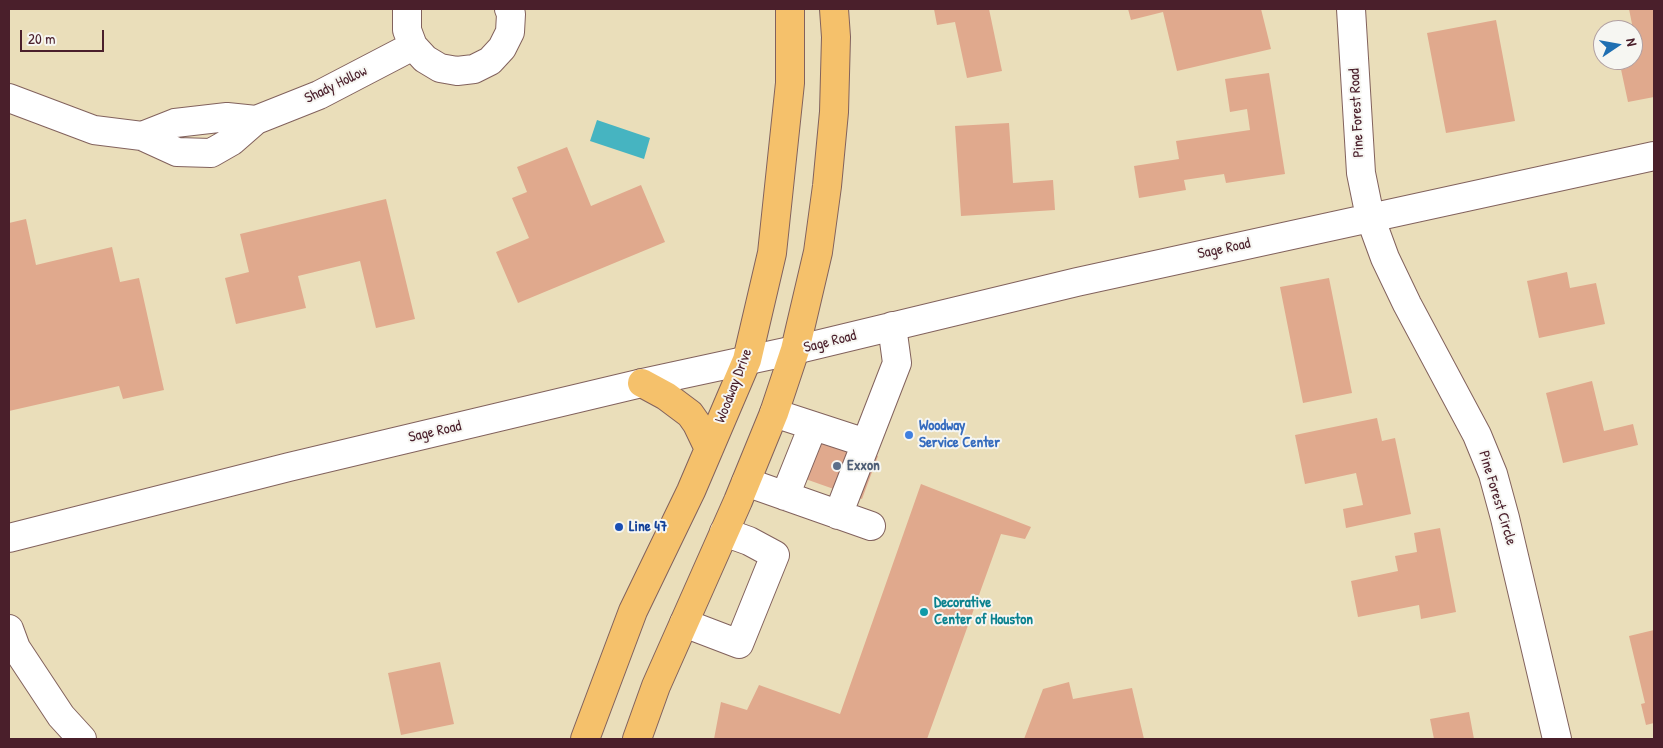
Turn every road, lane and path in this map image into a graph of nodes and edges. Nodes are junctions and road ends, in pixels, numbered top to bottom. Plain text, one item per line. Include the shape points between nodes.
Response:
1 (407, 9) edge
2 (509, 9) edge
3 (790, 9) edge
4 (834, 9) edge
5 (1351, 9) edge
6 (413, 46) junction
7 (9, 98) edge
8 (1654, 156) edge
9 (1370, 217) junction
10 (892, 326) junction
11 (795, 350) junction
12 (747, 360) junction
13 (642, 383) junction
14 (774, 413) junction
15 (813, 426) junction
16 (866, 443) junction
17 (709, 450) junction
18 (746, 482) junction
19 (785, 496) junction
20 (838, 515) junction
21 (871, 526) dead end
22 (724, 532) junction
23 (9, 538) edge
24 (684, 623) junction
25 (9, 629) edge
26 (82, 739) edge
27 (585, 739) edge
28 (637, 739) edge
29 (1557, 739) edge

1 - 6 street via 406,30
2 - 6 street via 510,32 502,48 490,61 474,69 457,72 440,68
3 - 12 main road, Woodway Drive via 790,83 772,253
4 - 11 main road via 834,112 827,186 818,252
5 - 9 street, Pine Forest Road via 1360,173
6 - 7 street, Shady Hollow via 319,95 256,120 232,141 211,153 177,152 142,136 94,130
8 - 9 street, Sage Road
9 - 10 street, Sage Road
9 - 29 street, Pine Forest Circle via 1407,304 1477,435 1493,474
10 - 11 street, Sage Road
10 - 16 street via 897,363
11 - 12 street, Sage Road
11 - 14 main road
12 - 13 street, Sage Road
12 - 17 main road, Woodway Drive
13 - 17 main road via 690,414
13 - 23 street, Sage Road
14 - 15 street
14 - 18 main road
15 - 16 street
15 - 19 street
16 - 20 street
17 - 27 main road, Woodway Drive via 633,611
18 - 19 street
18 - 22 main road
19 - 20 street
20 - 21 street
22 - 24 main road
22 - 24 street via 776,554 739,644
24 - 28 main road
25 - 26 street via 16,648 61,716

